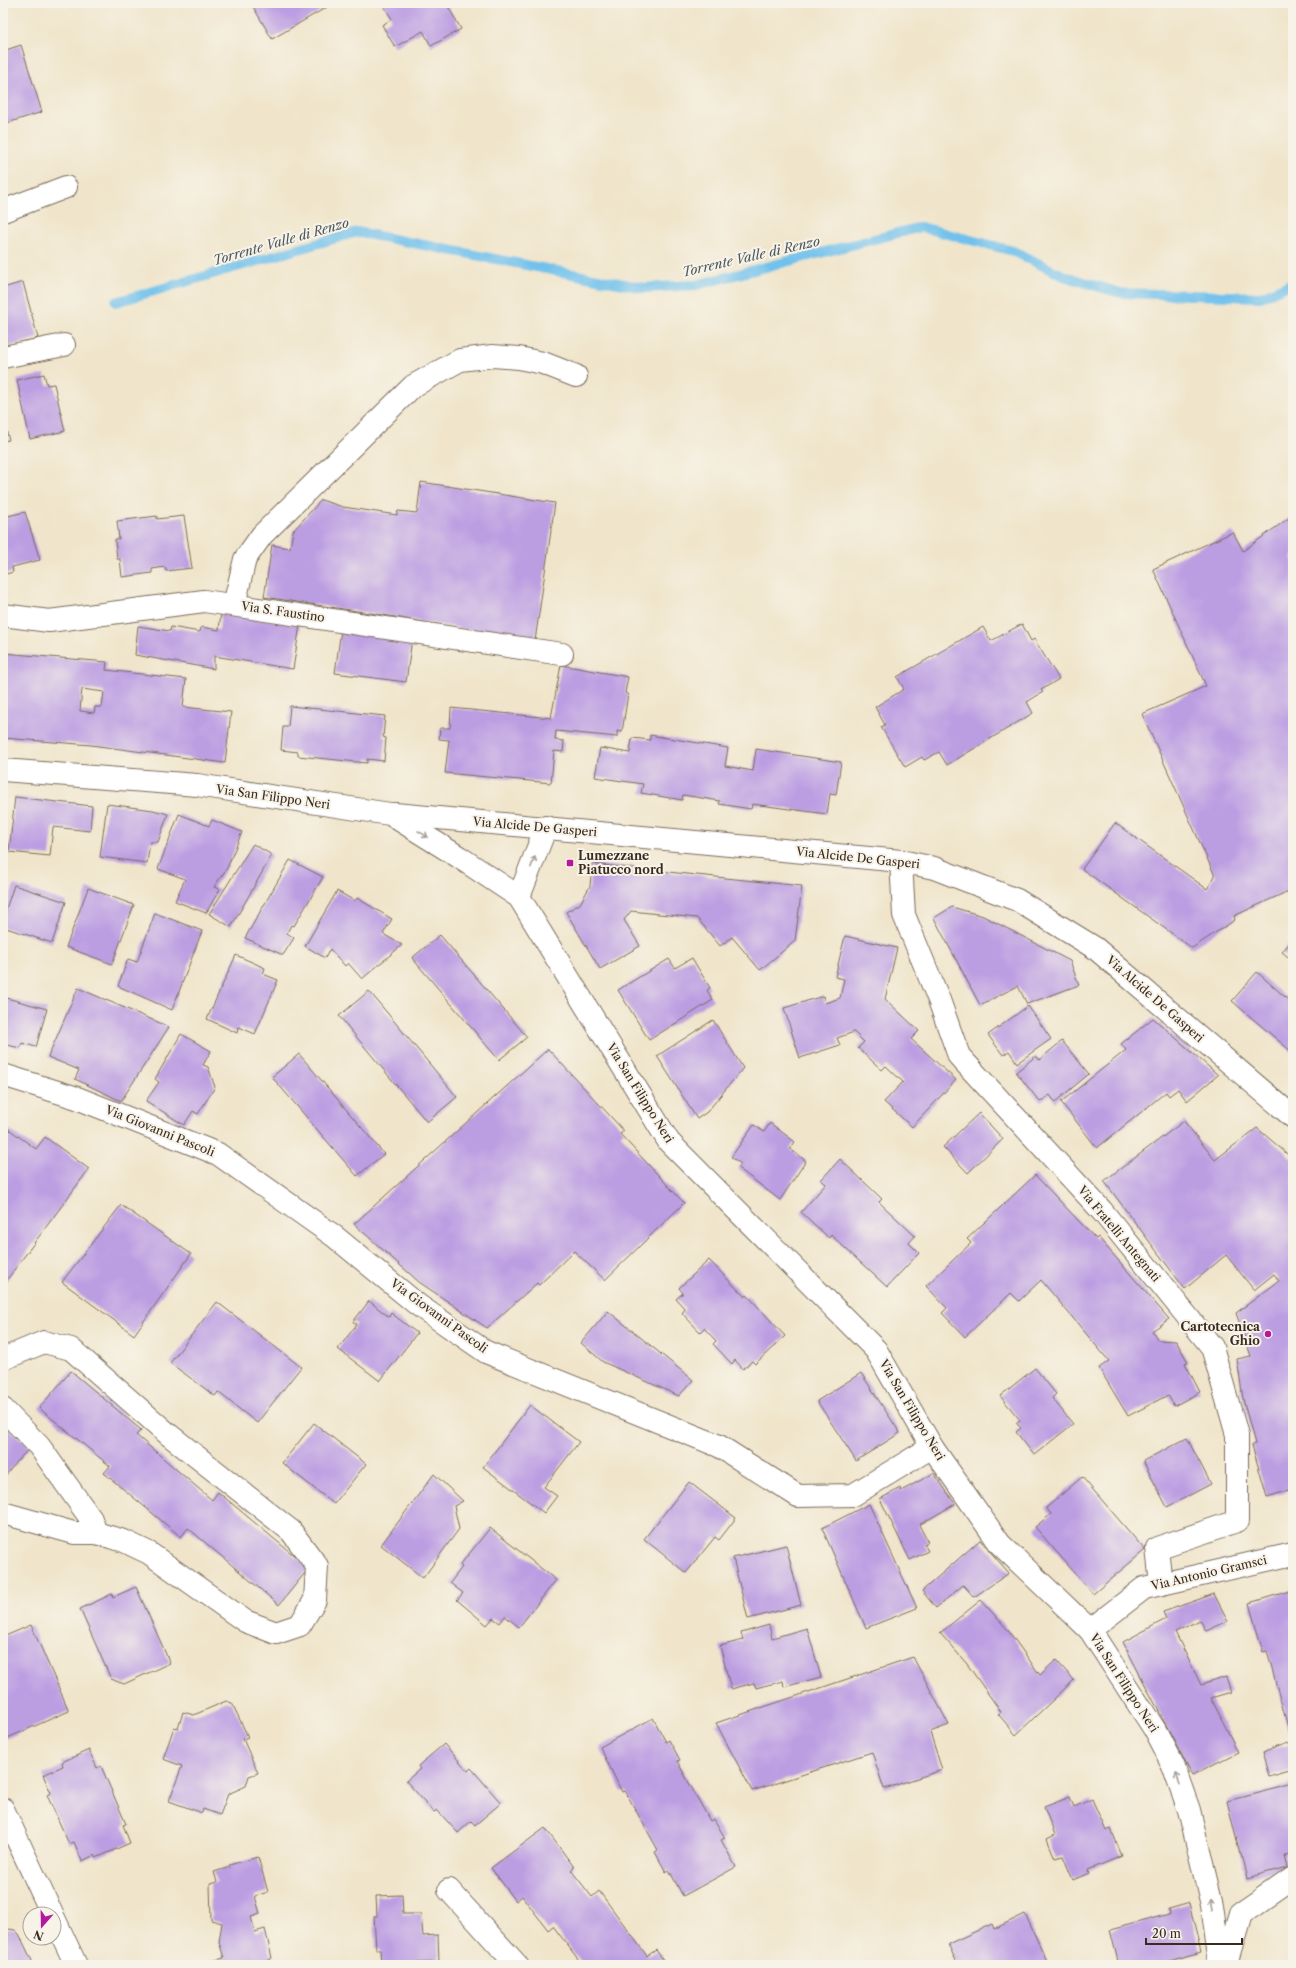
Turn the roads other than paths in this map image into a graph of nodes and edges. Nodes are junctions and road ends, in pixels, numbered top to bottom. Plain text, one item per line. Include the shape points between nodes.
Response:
1 (66, 187) dead end
2 (3, 210) edge
3 (64, 345) dead end
4 (3, 357) edge
5 (576, 376) dead end
6 (234, 605) junction
7 (3, 615) edge
8 (562, 654) dead end
9 (3, 770) edge
10 (390, 814) junction
11 (546, 827) junction
12 (901, 861) junction
13 (519, 898) junction
14 (3, 1074) edge
15 (1293, 1117) edge
16 (3, 1358) edge
17 (3, 1409) edge
18 (932, 1447) junction
19 (3, 1513) edge
20 (96, 1534) junction
21 (1293, 1554) edge
22 (1161, 1584) junction
23 (1090, 1630) junction
24 (3, 1810) edge
25 (1293, 1877) edge
26 (450, 1890) dead end
27 (48, 1906) edge
28 (62, 1935) edge
29 (1221, 1962) edge
30 (76, 1965) edge
31 (517, 1965) edge

1 - 2 street
3 - 4 street
5 - 6 street via 543,363 493,356 460,360 414,386 262,535 245,559
6 - 7 street, Via S. Faustino via 204,601 49,621
6 - 8 street, Via S. Faustino
9 - 10 street, Via San Filippo Neri via 197,785
10 - 11 street, Via Alcide De Gasperi
10 -> 13 street, Via San Filippo Neri
11 - 12 street, Via Alcide De Gasperi
13 -> 11 street
12 - 15 street, Via Alcide De Gasperi via 934,868 1017,900 1095,948
12 - 22 street, Via Fratelli Antegnati via 904,915 959,1056 1102,1211 1212,1347 1237,1435 1237,1521 1158,1548
13 - 18 street, Via San Filippo Neri via 669,1142 876,1350
14 - 18 street, Via Giovanni Pascoli via 77,1098 218,1154 334,1236 418,1305 486,1352 719,1446 798,1496 853,1495
16 - 20 street via 44,1342 71,1348 168,1434 291,1531 317,1566 315,1600 300,1625 276,1633 245,1621 148,1553 124,1541
17 - 20 street via 39,1446 91,1519
18 - 23 street, Via San Filippo Neri via 1000,1544
19 - 20 street via 74,1533
21 - 22 street, Via Antonio Gramsci
22 - 23 street, Via Antonio Gramsci via 1144,1588
29 -> 23 street, Via San Filippo Neri via 1210,1898 1189,1810 1173,1765 1155,1730
24 - 27 street
25 - 29 street via 1241,1913
26 - 31 street
28 - 30 street

